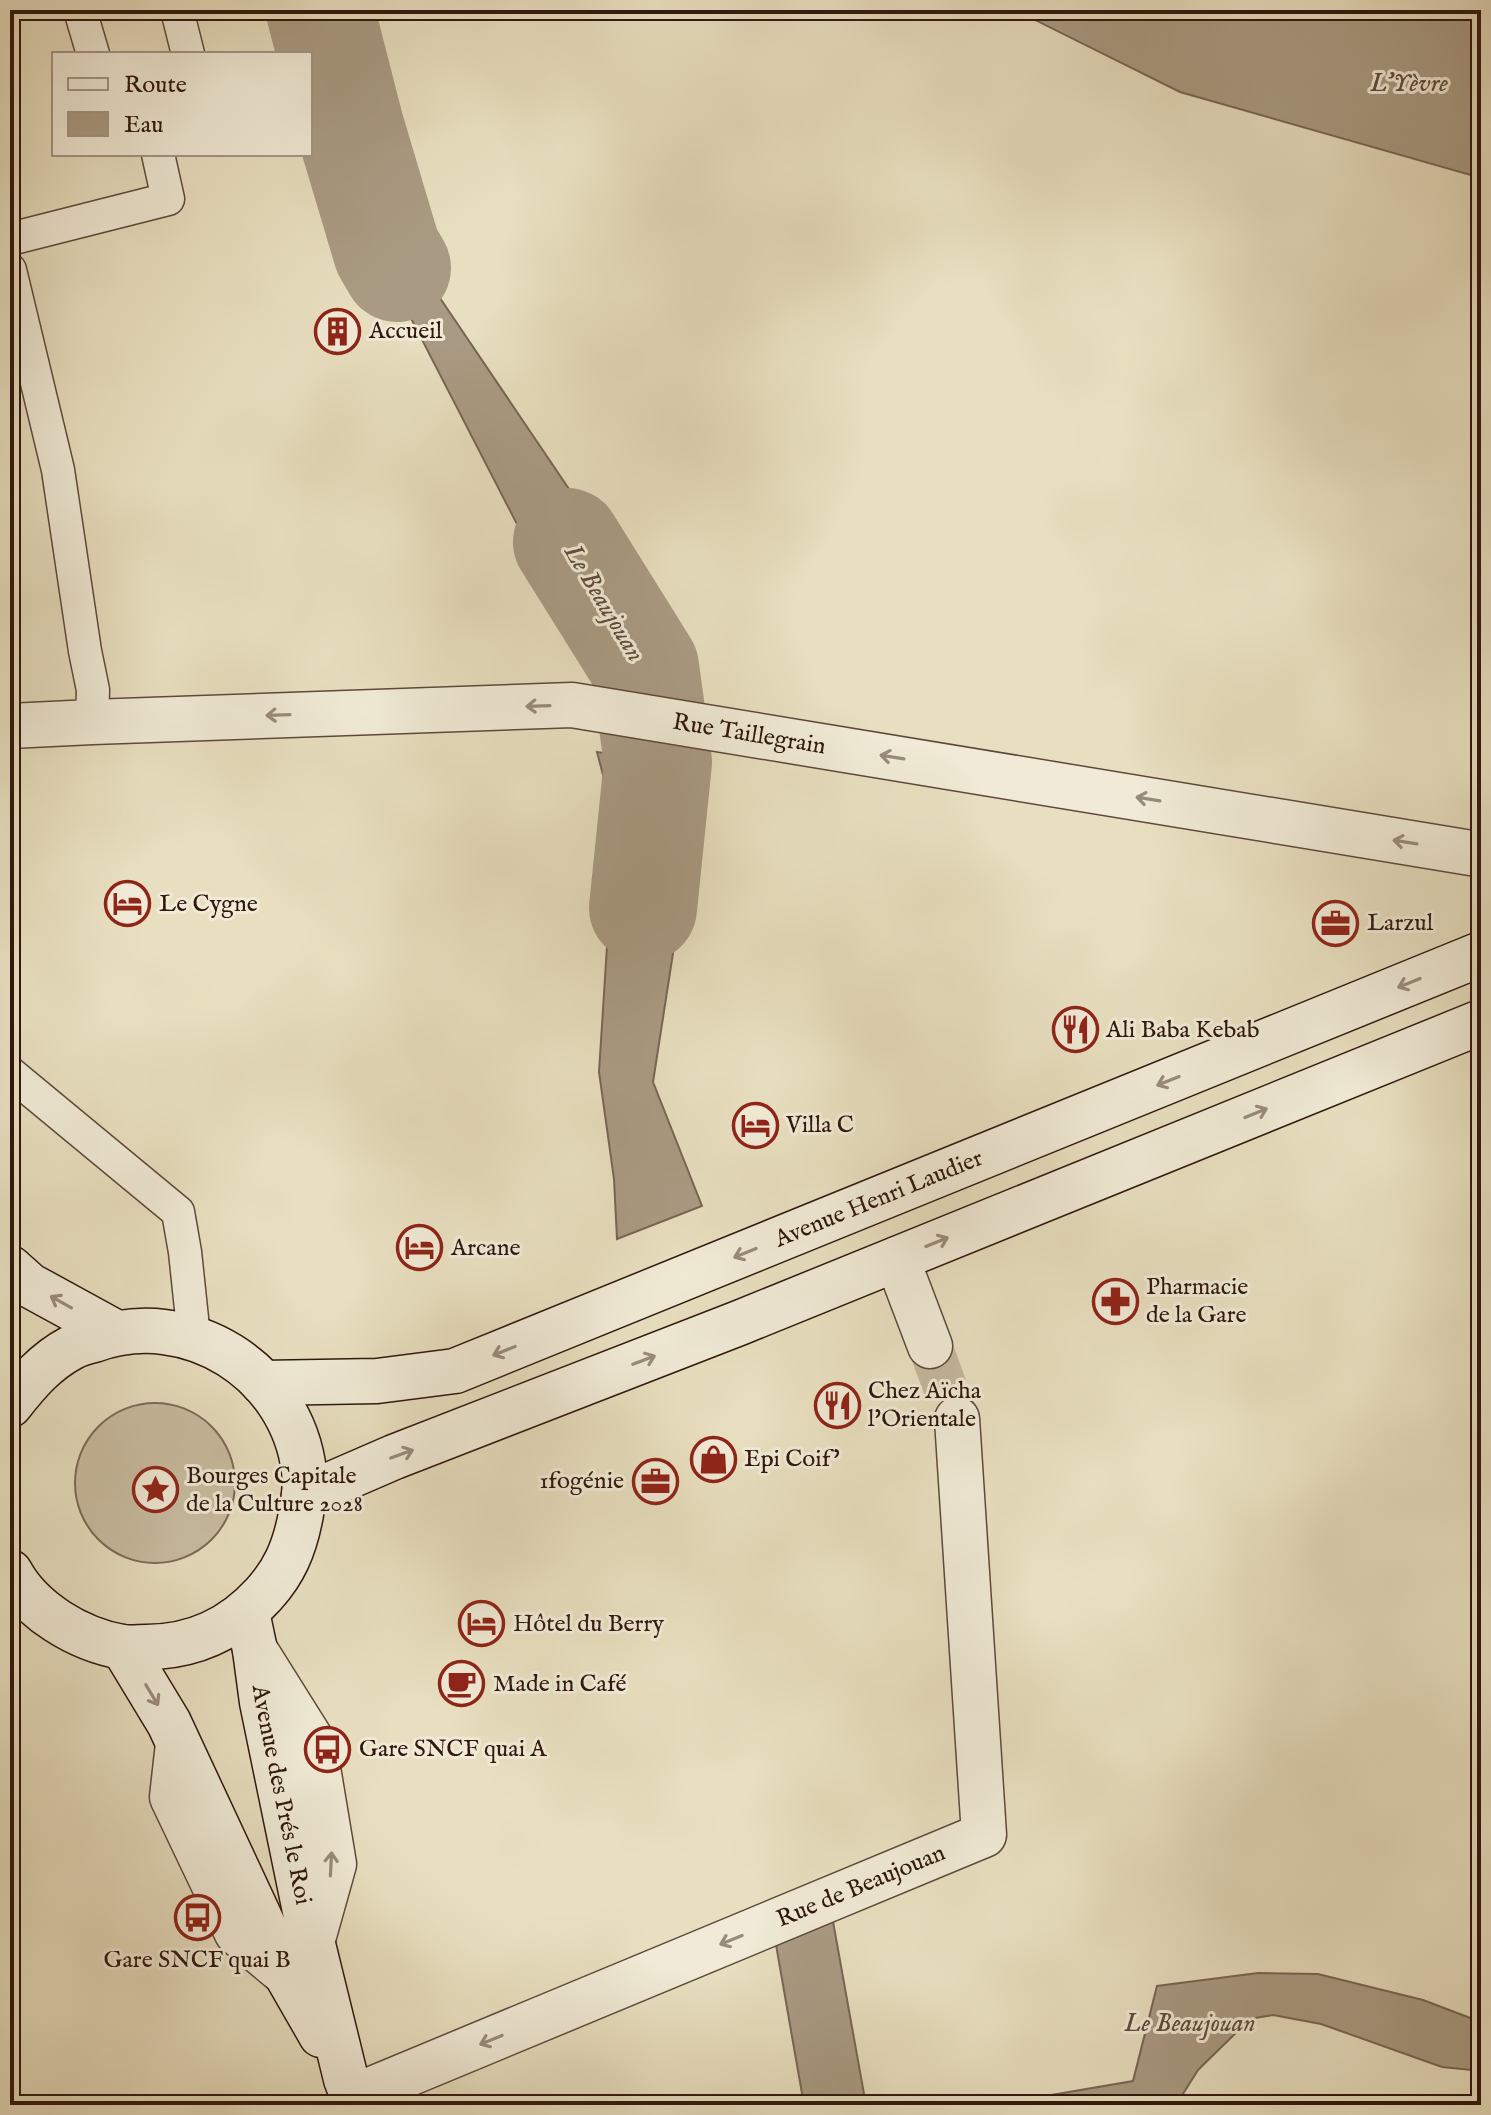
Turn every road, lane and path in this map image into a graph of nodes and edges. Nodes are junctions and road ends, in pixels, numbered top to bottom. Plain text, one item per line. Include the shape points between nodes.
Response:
1 (80, 10) edge
2 (177, 10) edge
3 (92, 52) edge
4 (188, 52) edge
5 (158, 156) edge
6 (10, 239) edge
7 (10, 270) edge
8 (92, 722) junction
9 (10, 726) edge
10 (1481, 856) edge
11 (1481, 954) edge
12 (1481, 1022) edge
13 (10, 1073) edge
14 (897, 1259) junction
15 (10, 1268) edge
16 (115, 1332) junction
17 (194, 1337) junction
18 (930, 1346) tunnel mouth
19 (263, 1383) junction
20 (10, 1405) edge
21 (957, 1419) tunnel mouth
22 (304, 1496) junction
23 (10, 1572) edge
24 (251, 1631) junction
25 (123, 1647) junction
26 (351, 2094) edge

1 - 3 lane
2 - 4 lane
5 - 6 lane via 168,199
7 - 8 lane via 58,470 93,690
8 - 9 main road, Rue Taillegrain
10 -> 8 main road, Rue Taillegrain via 572,705
11 -> 19 main road, Avenue Henri Laudier via 455,1371 377,1381
14 -> 12 main road
13 - 17 lane via 178,1212
14 - 18 main road
22 -> 14 main road
16 -> 15 main road via 29,1285
16 - 17 main road via 155,1330
16 - 20 main road via 72,1347 35,1373
17 - 19 main road via 232,1356
19 - 22 main road via 283,1409 296,1439
21 -> 26 main road, Rue de Beaujouan via 984,1835
22 - 24 main road via 295,1544
23 - 25 main road via 43,1611 80,1634
24 - 25 main road via 167,1647
26 -> 24 main road, Avenue des Prés le Roi via 313,1939
25 -> 26 main road, Avenue des Prés le Roi via 169,1723 286,1974

